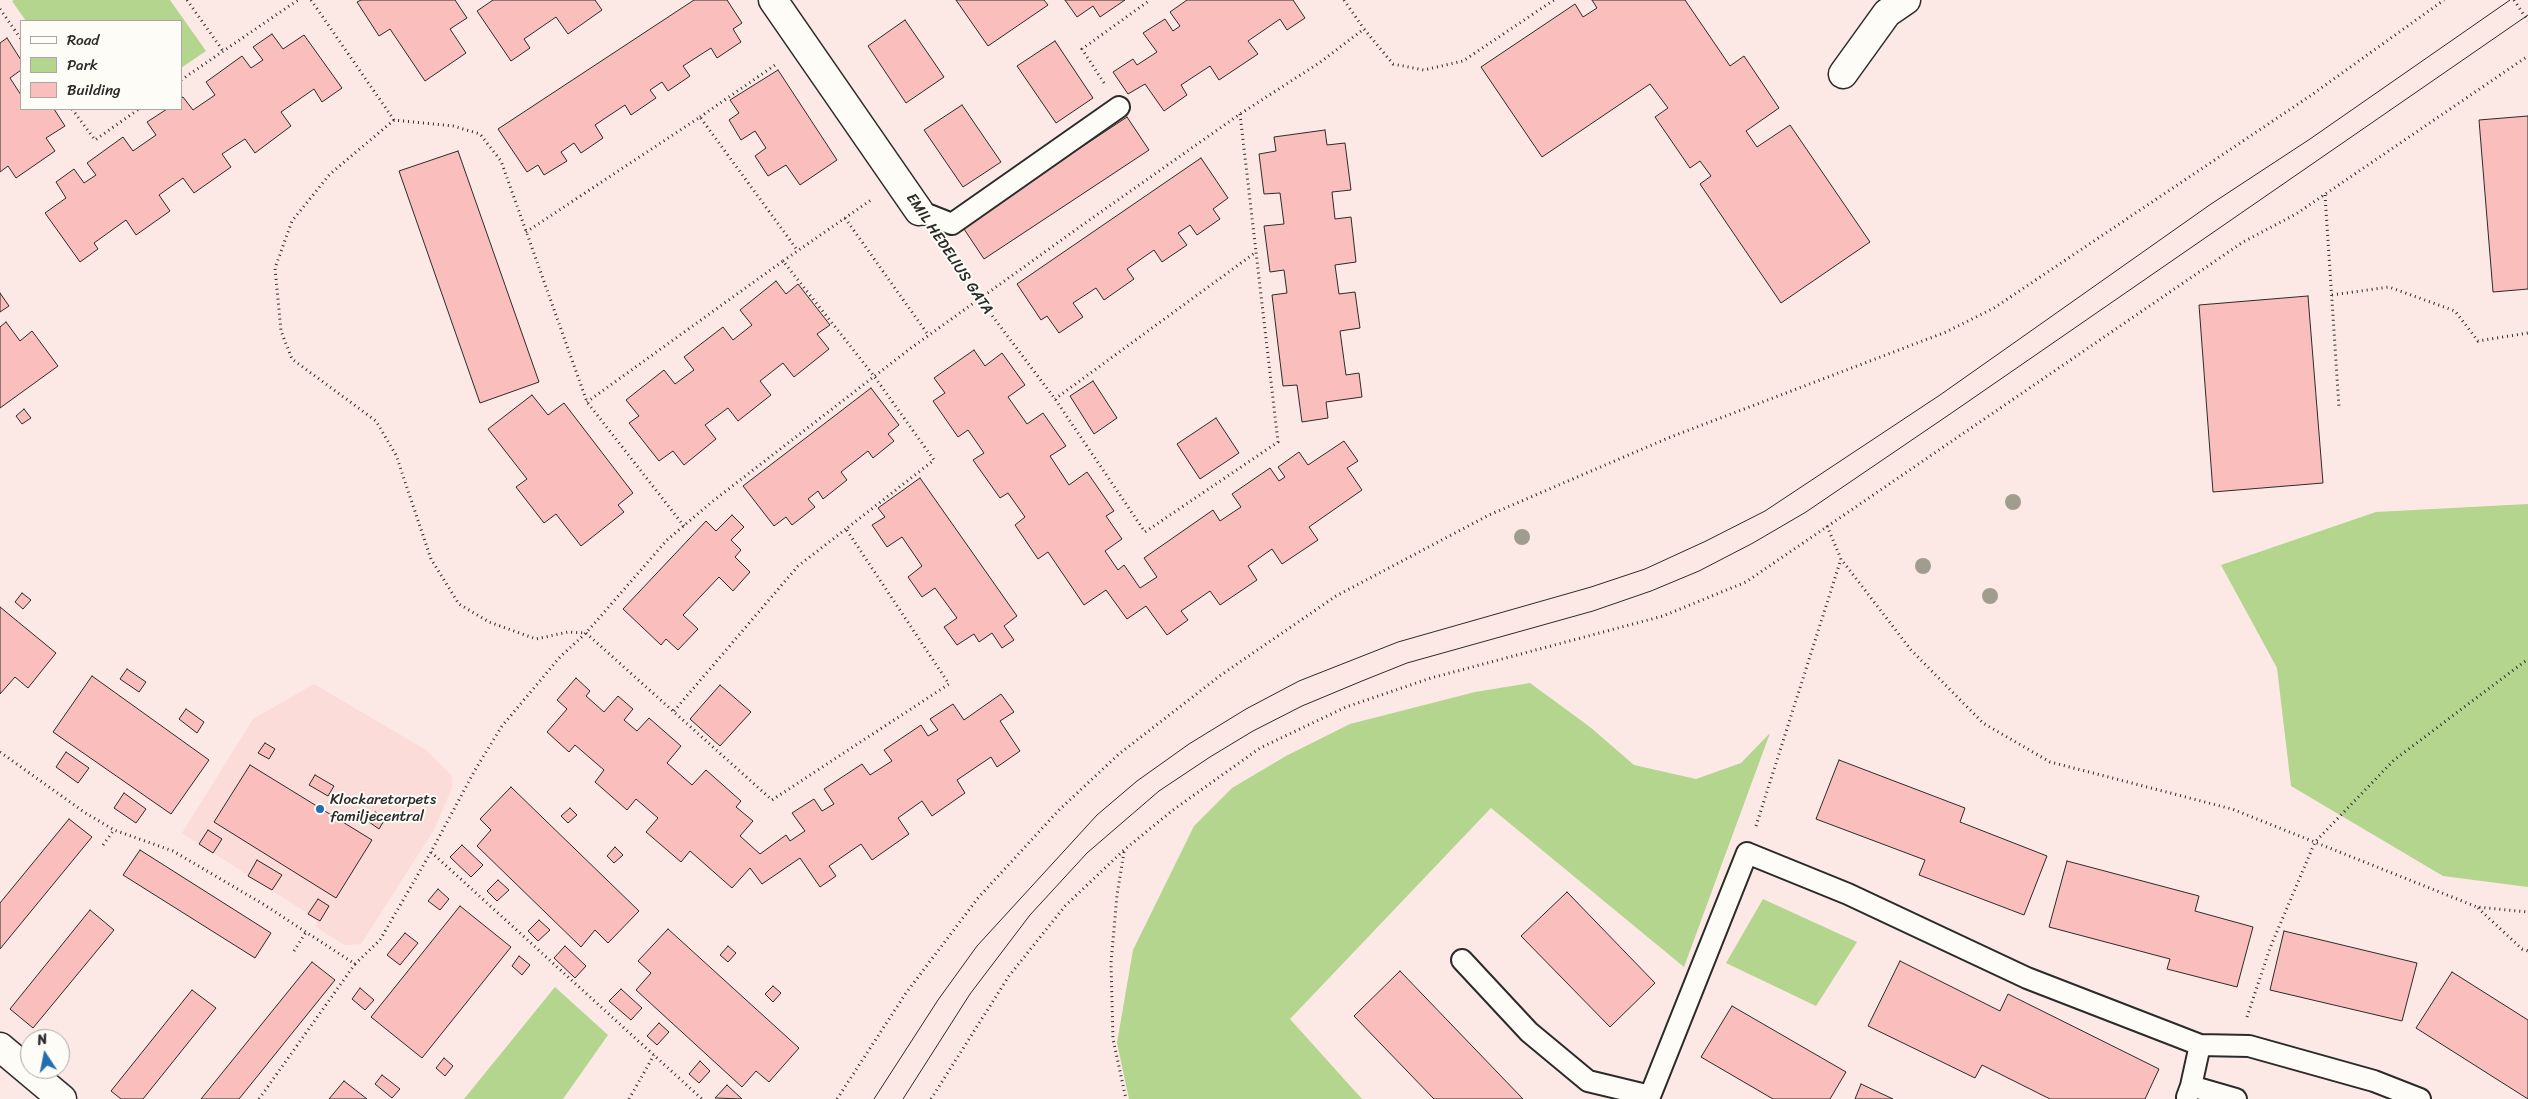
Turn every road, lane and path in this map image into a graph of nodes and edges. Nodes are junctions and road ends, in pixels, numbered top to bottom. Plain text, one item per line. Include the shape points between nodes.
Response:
1 (187, 0) edge
2 (298, 0) edge
3 (311, 0) edge
4 (773, 0) edge
5 (1150, 0) edge
6 (1344, 0) edge
7 (1554, 0) edge
8 (1906, 0) edge
9 (2444, 0) edge
10 (2514, 0) edge
11 (0, 9) edge
12 (2528, 21) edge
13 (1364, 29) junction
14 (20, 38) edge
15 (805, 45) junction
16 (223, 51) junction
17 (2528, 56) edge
18 (1843, 74) dead end
19 (182, 79) edge
20 (1119, 106) joint
21 (73, 110) edge
22 (139, 110) edge
23 (1240, 114) junction
24 (700, 117) junction
25 (394, 120) junction
26 (899, 181) junction
27 (2325, 194) junction
28 (919, 210) junction
29 (845, 218) junction
30 (526, 232) junction
31 (798, 251) junction
32 (1256, 252) junction
33 (783, 261) junction
34 (2332, 295) junction
35 (979, 301) junction
36 (2528, 333) edge
37 (929, 336) junction
38 (874, 376) junction
39 (1055, 399) junction
40 (587, 402) junction
41 (2339, 407) dead end
42 (684, 526) junction
43 (1827, 526) junction
44 (846, 529) junction
45 (1841, 559) junction
46 (586, 633) junction
47 (2528, 659) edge
48 (674, 712) junction
49 (0, 752) edge
50 (114, 830) junction
51 (2315, 842) junction
52 (103, 845) dead end
53 (1124, 850) junction
54 (431, 852) junction
55 (1747, 853) junction
56 (2477, 907) junction
57 (2528, 912) edge
58 (306, 932) junction
59 (294, 950) dead end
60 (2528, 951) edge
61 (1462, 960) dead end
62 (355, 964) junction
63 (2200, 1046) junction
64 (2237, 1046) junction
65 (0, 1047) edge
66 (654, 1056) junction
67 (2189, 1093) edge
68 (1651, 1098) edge
69 (62, 1099) edge
70 (259, 1099) edge
71 (628, 1099) edge
72 (702, 1099) edge
73 (837, 1099) edge
74 (931, 1099) edge
75 (1126, 1099) edge
76 (2236, 1099) edge
77 (2420, 1099) edge

1 - 16 path
2 - 16 path
3 - 25 path
4 - 15 street, EMIL HEDELIUS GATA
5 - 20 path via 1082,49
6 - 13 path
7 - 13 path via 1463,61 1424,70 1393,64
8 - 18 street via 1887,13
9 - 73 path via 2310,96 1994,308 1946,332 1668,438 1489,515 1336,596 1213,681 1119,754 1059,810 978,898 906,993
10 - 12 path
11 - 14 path
13 - 23 path via 1319,63
15 - 24 path
15 - 26 street, EMIL HEDELIUS GATA
16 - 19 path
17 - 27 path
20 - 28 lane via 952,224
21 - 22 path via 95,140
23 - 32 path
23 - 35 path
24 - 30 path
24 - 31 path
25 - 30 path via 453,126 480,134 500,161
25 - 46 path via 330,174 292,221 275,268 281,331 292,359 376,421 396,455 432,559 459,604 489,622 536,639 568,632
26 - 28 street, EMIL HEDELIUS GATA
26 - 29 path
27 - 34 path
27 - 43 path via 2296,214 2243,242
28 - 35 path, EMIL HEDELIUS GATA
29 - 31 path
29 - 37 path
30 - 40 path
31 - 33 path
32 - 39 path
32 - 39 path, EMIL HEDELIUS GATA via 1278,442 1145,532
33 - 38 path
33 - 40 path
34 - 36 path via 2389,287 2454,311 2478,342
34 - 41 path
35 - 37 path
35 - 39 path, EMIL HEDELIUS GATA
37 - 38 path
38 - 42 path
38 - 44 path via 934,460
40 - 42 path
42 - 46 path via 667,540
43 - 45 path
43 - 53 path via 1746,582 1663,616 1431,678 1346,707 1260,748
44 - 48 path via 798,566
44 - 48 path via 949,684 772,800
45 - 51 path via 1911,650 1984,723 2050,762 2232,809
45 - 55 path
46 - 48 path
46 - 54 path via 560,657 502,726 474,770
47 - 51 path via 2394,760
49 - 50 path
50 - 52 path
50 - 58 path via 173,851
51 - 56 path
51 - 64 path via 2270,948
53 - 74 path via 1065,906 1009,976
53 - 75 path via 1111,963 1113,1039
54 - 62 path via 380,940
54 - 66 path
55 - 63 lane via 1848,894 2027,978
55 - 68 lane
56 - 57 path
56 - 60 path
58 - 59 path
58 - 62 path
61 - 68 lane via 1529,1032 1588,1081
62 - 70 path
63 - 64 lane
63 - 67 lane
64 - 77 lane via 2249,1046 2374,1080
65 - 69 street
66 - 71 path
66 - 72 path
67 - 76 lane

